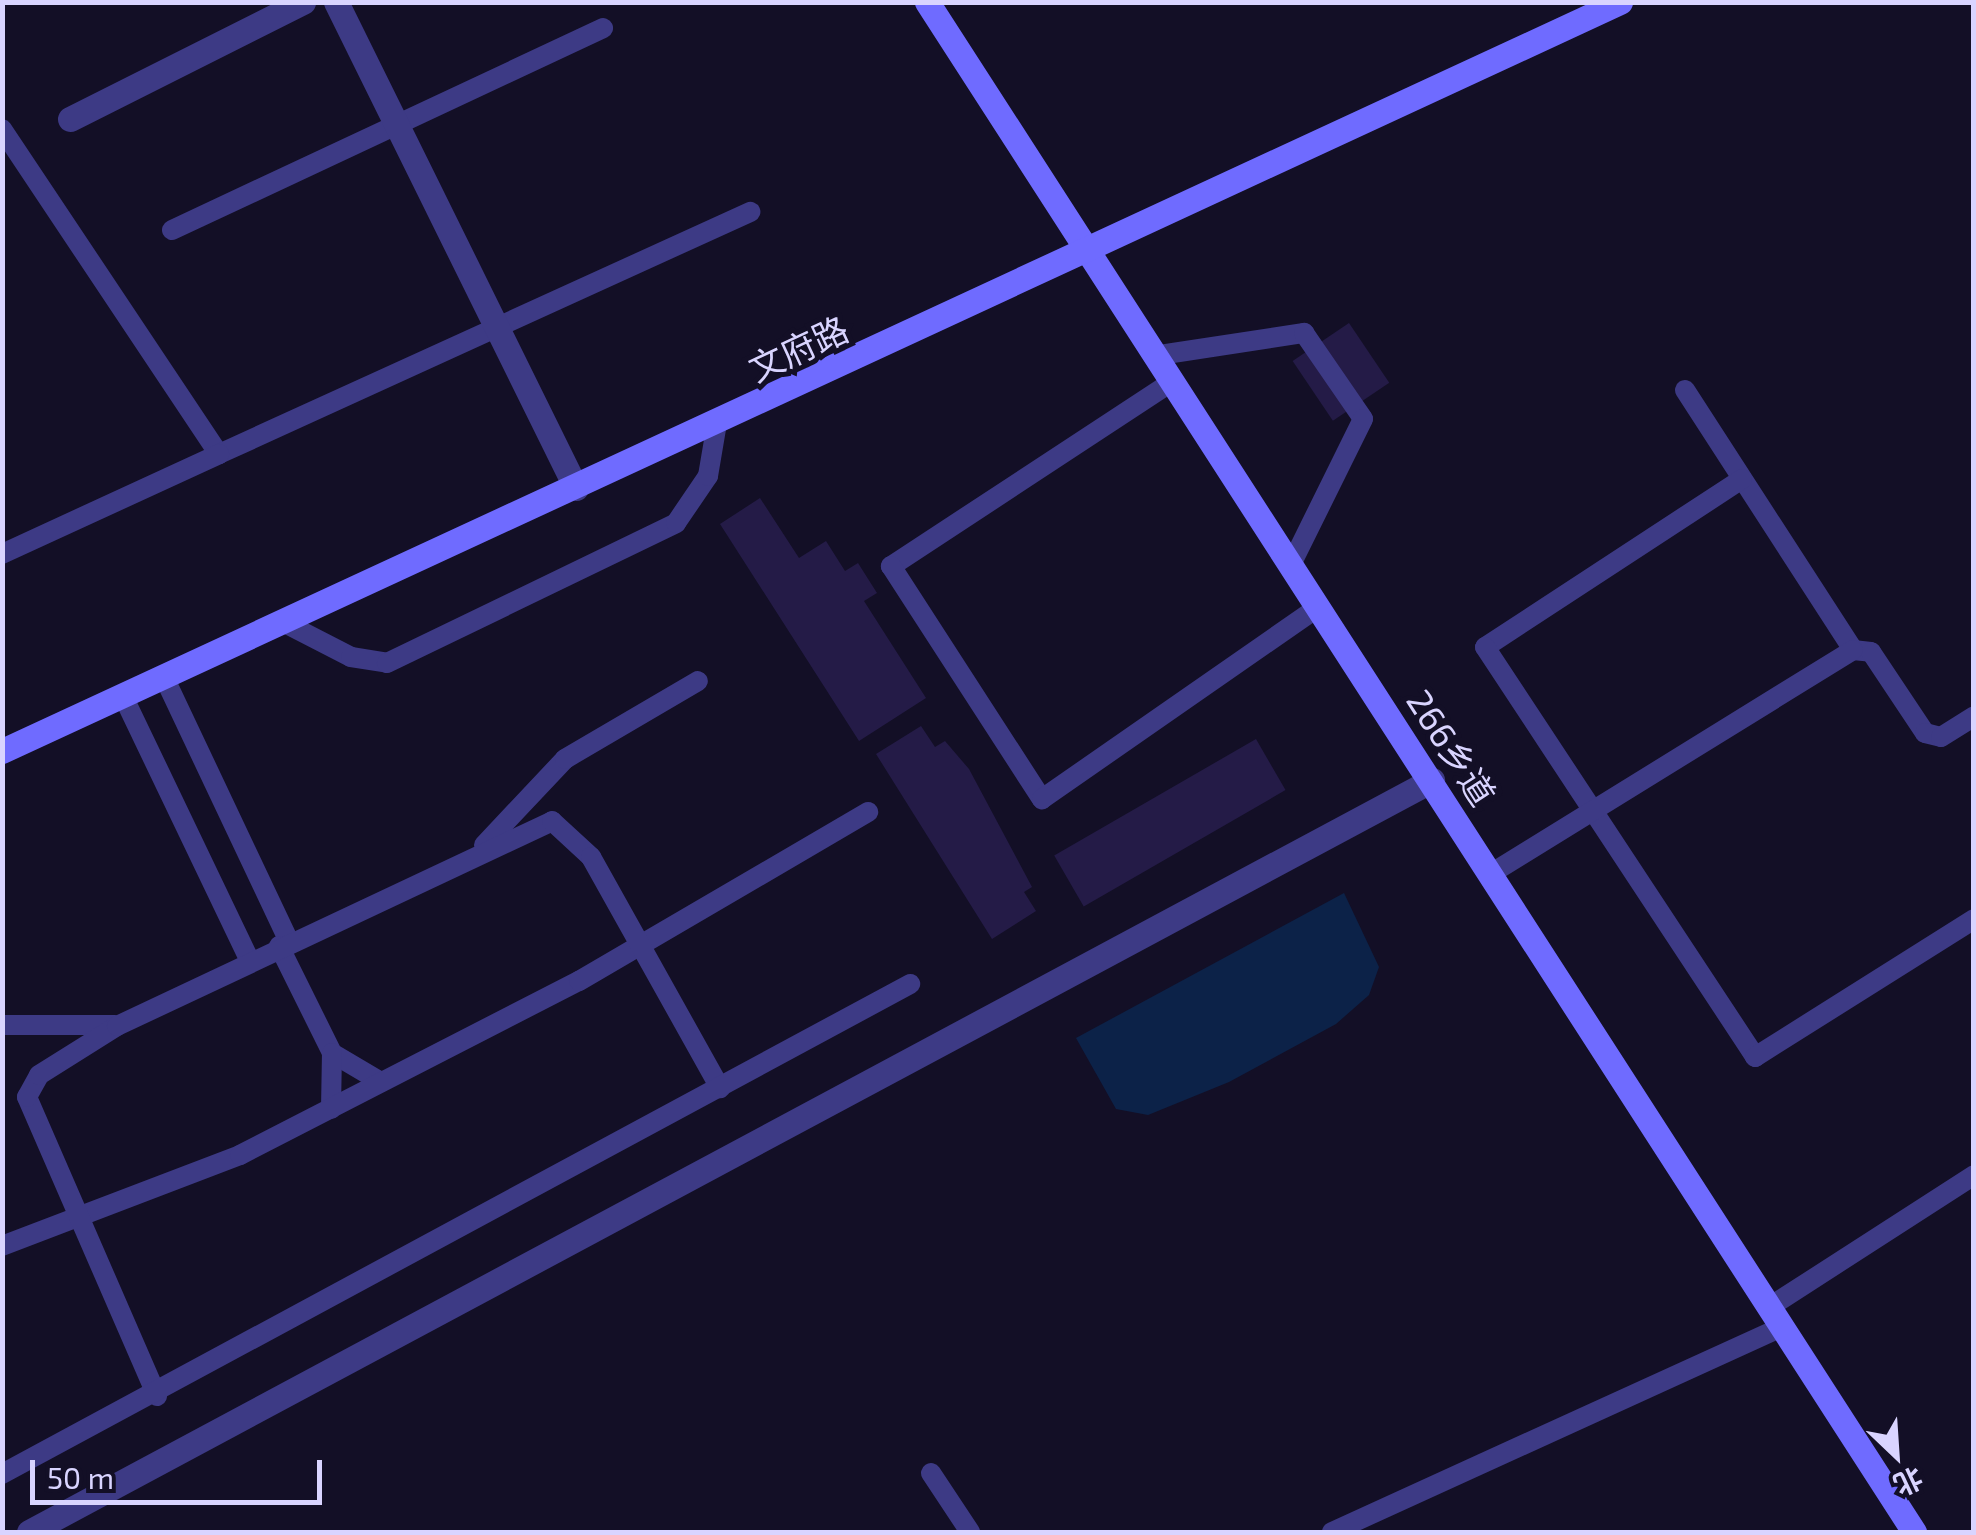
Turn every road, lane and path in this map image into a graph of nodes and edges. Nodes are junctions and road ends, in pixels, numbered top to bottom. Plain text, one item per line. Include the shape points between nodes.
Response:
1 (302, 2) edge
2 (336, 2) edge
3 (927, 2) edge
4 (1620, 2) edge
5 (604, 28) dead end
6 (70, 120) dead end
7 (397, 125) junction
8 (2, 129) edge
9 (750, 212) dead end
10 (172, 230) dead end
11 (1086, 253) junction
12 (496, 327) junction
13 (1153, 356) junction
14 (1170, 383) junction
15 (1685, 390) dead end
16 (717, 424) junction
17 (219, 454) junction
18 (1742, 478) junction
19 (576, 488) junction
20 (2, 554) edge
21 (1291, 566) junction
22 (1318, 607) junction
23 (283, 622) junction
24 (1853, 650) junction
25 (164, 677) junction
26 (698, 681) dead end
27 (123, 696) junction
28 (1974, 716) edge
29 (5, 755) edge
30 (1432, 780) junction
31 (868, 812) dead end
32 (1591, 812) junction
33 (482, 848) junction
34 (1492, 873) junction
35 (1974, 919) edge
36 (284, 944) junction
37 (641, 944) junction
38 (250, 960) junction
39 (910, 984) dead end
40 (2, 1026) edge
41 (116, 1026) junction
42 (332, 1053) junction
43 (381, 1082) junction
44 (720, 1088) junction
45 (331, 1109) junction
46 (1974, 1175) edge
47 (77, 1220) junction
48 (2, 1246) edge
49 (1777, 1316) junction
50 (157, 1396) junction
51 (931, 1473) dead end
52 (2, 1474) edge
53 (29, 1532) edge
54 (970, 1532) edge
55 (1332, 1532) edge
56 (1914, 1532) edge

1 - 6 street
2 - 7 street
3 - 11 main road, 266乡道
4 - 11 main road, 文府路
5 - 7 lane
7 - 10 lane
7 - 12 street
8 - 17 lane
9 - 12 lane
11 - 13 main road, 266乡道
11 - 16 main road, 文府路
12 - 17 lane
12 - 19 street
13 - 14 main road, 266乡道
13 - 21 lane via 1304,333 1362,418
14 - 21 main road, 266乡道
14 - 22 lane via 892,566 1042,799
15 - 18 lane
16 - 19 main road, 文府路
16 - 23 lane via 708,476 676,523 387,663 350,657
17 - 20 lane
18 - 24 lane
18 - 32 lane via 1485,647
19 - 23 main road, 文府路
21 - 22 main road, 266乡道
22 - 30 main road, 266乡道
23 - 25 main road, 文府路
24 - 28 lane via 1871,652 1925,734 1941,736
24 - 32 lane
25 - 27 main road, 文府路
25 - 36 lane
26 - 33 lane via 566,759 526,791
27 - 29 main road, 文府路
27 - 38 lane
30 - 34 main road, 266乡道
30 - 53 street
31 - 37 lane
32 - 34 lane
32 - 35 lane via 1756,1057
33 - 36 lane
33 - 37 lane via 552,821 575,835
34 - 49 main road, 266乡道
36 - 38 lane
36 - 42 lane
37 - 43 lane
37 - 44 lane
38 - 41 lane
39 - 44 lane
40 - 41 lane
41 - 47 lane via 39,1076 27,1097
42 - 43 lane
42 - 45 lane
43 - 45 lane
44 - 50 lane
45 - 47 lane
46 - 49 lane
47 - 48 lane
47 - 50 lane
49 - 55 lane
49 - 56 main road, 266乡道
50 - 52 lane
51 - 54 lane

